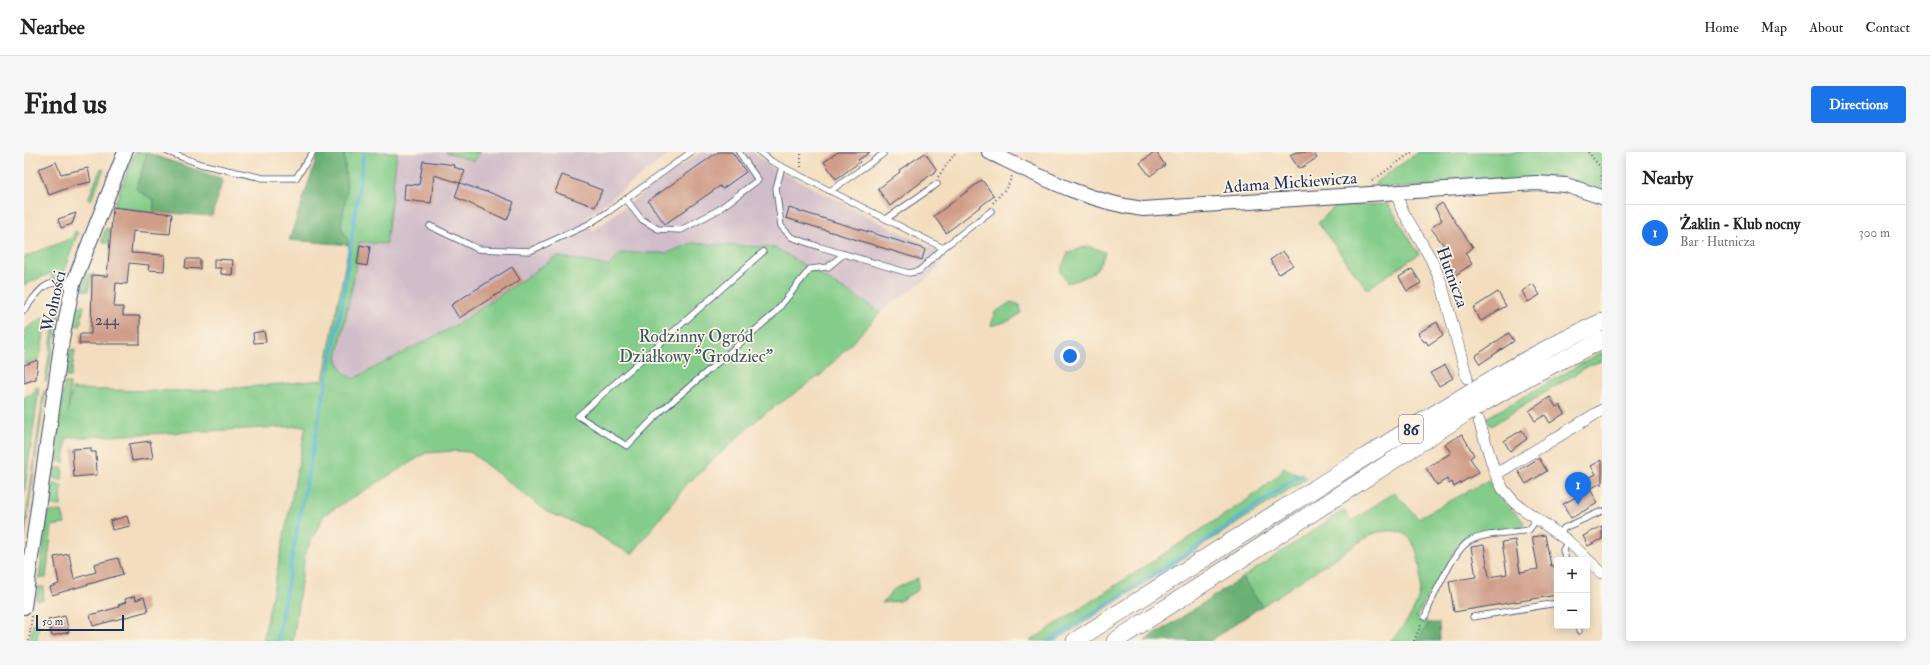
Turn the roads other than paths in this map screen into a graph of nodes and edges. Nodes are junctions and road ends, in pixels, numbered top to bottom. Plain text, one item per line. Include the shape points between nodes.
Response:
1 (125, 152) edge
2 (168, 152) edge
3 (313, 152) edge
4 (692, 152) edge
5 (739, 152) edge
6 (760, 152) edge
7 (989, 152) edge
8 (883, 154) dead end
9 (782, 167) junction
10 (937, 184) dead end
11 (830, 191) junction
12 (1397, 192) junction
13 (1602, 197) edge
14 (626, 199) junction
15 (991, 211) dead end
16 (886, 219) junction
17 (430, 226) dead end
18 (943, 248) junction
19 (763, 252) dead end
20 (844, 254) junction
21 (73, 284) junction
22 (24, 310) edge
23 (1602, 322) edge
24 (1602, 340) edge
25 (1467, 378) dead end
26 (1602, 410) edge
27 (1479, 421) dead end
28 (1495, 473) junction
29 (1602, 511) edge
30 (1536, 520) junction
31 (1564, 538) junction
32 (1565, 557) edge
33 (1602, 573) edge
34 (1554, 604) edge
35 (24, 607) edge
36 (1425, 617) road end
37 (1473, 617) dead end
38 (1075, 641) edge
39 (1115, 641) edge

1 - 21 street, Wolności
2 - 3 lane via 200,164 263,178 296,178
4 - 14 lane
5 - 14 lane via 758,180 718,210 681,230 658,229 640,219
6 - 9 lane
7 - 12 street, Adama Mickiewicza via 1067,189 1106,202 1143,209
8 - 11 lane
9 - 11 lane
9 - 20 lane via 776,188 781,226 791,237
10 - 16 lane
11 - 16 lane
12 - 13 street, Adama Mickiewicza via 1536,183 1566,186
12 - 25 street, Hutnicza via 1401,208 1431,259 1441,282
14 - 17 lane via 587,224 530,251 478,249
15 - 18 lane
16 - 18 lane
18 - 20 lane via 919,271 909,273
19 - 20 lane via 578,416 627,446 660,412 774,314 810,269 828,267
21 - 22 lane via 47,284
21 - 35 street, Wolności via 62,339
23 - 38 main road, 86 via 1511,367
24 - 39 main road, 86 via 1528,377 1466,413
26 - 28 street
27 - 28 street
28 - 30 street via 1503,489 1515,503
29 - 31 lane via 1564,528
30 - 31 street
30 - 36 lane via 1529,530 1482,537 1468,542 1459,551 1432,598
31 - 32 lane
31 - 33 street
34 - 37 lane

